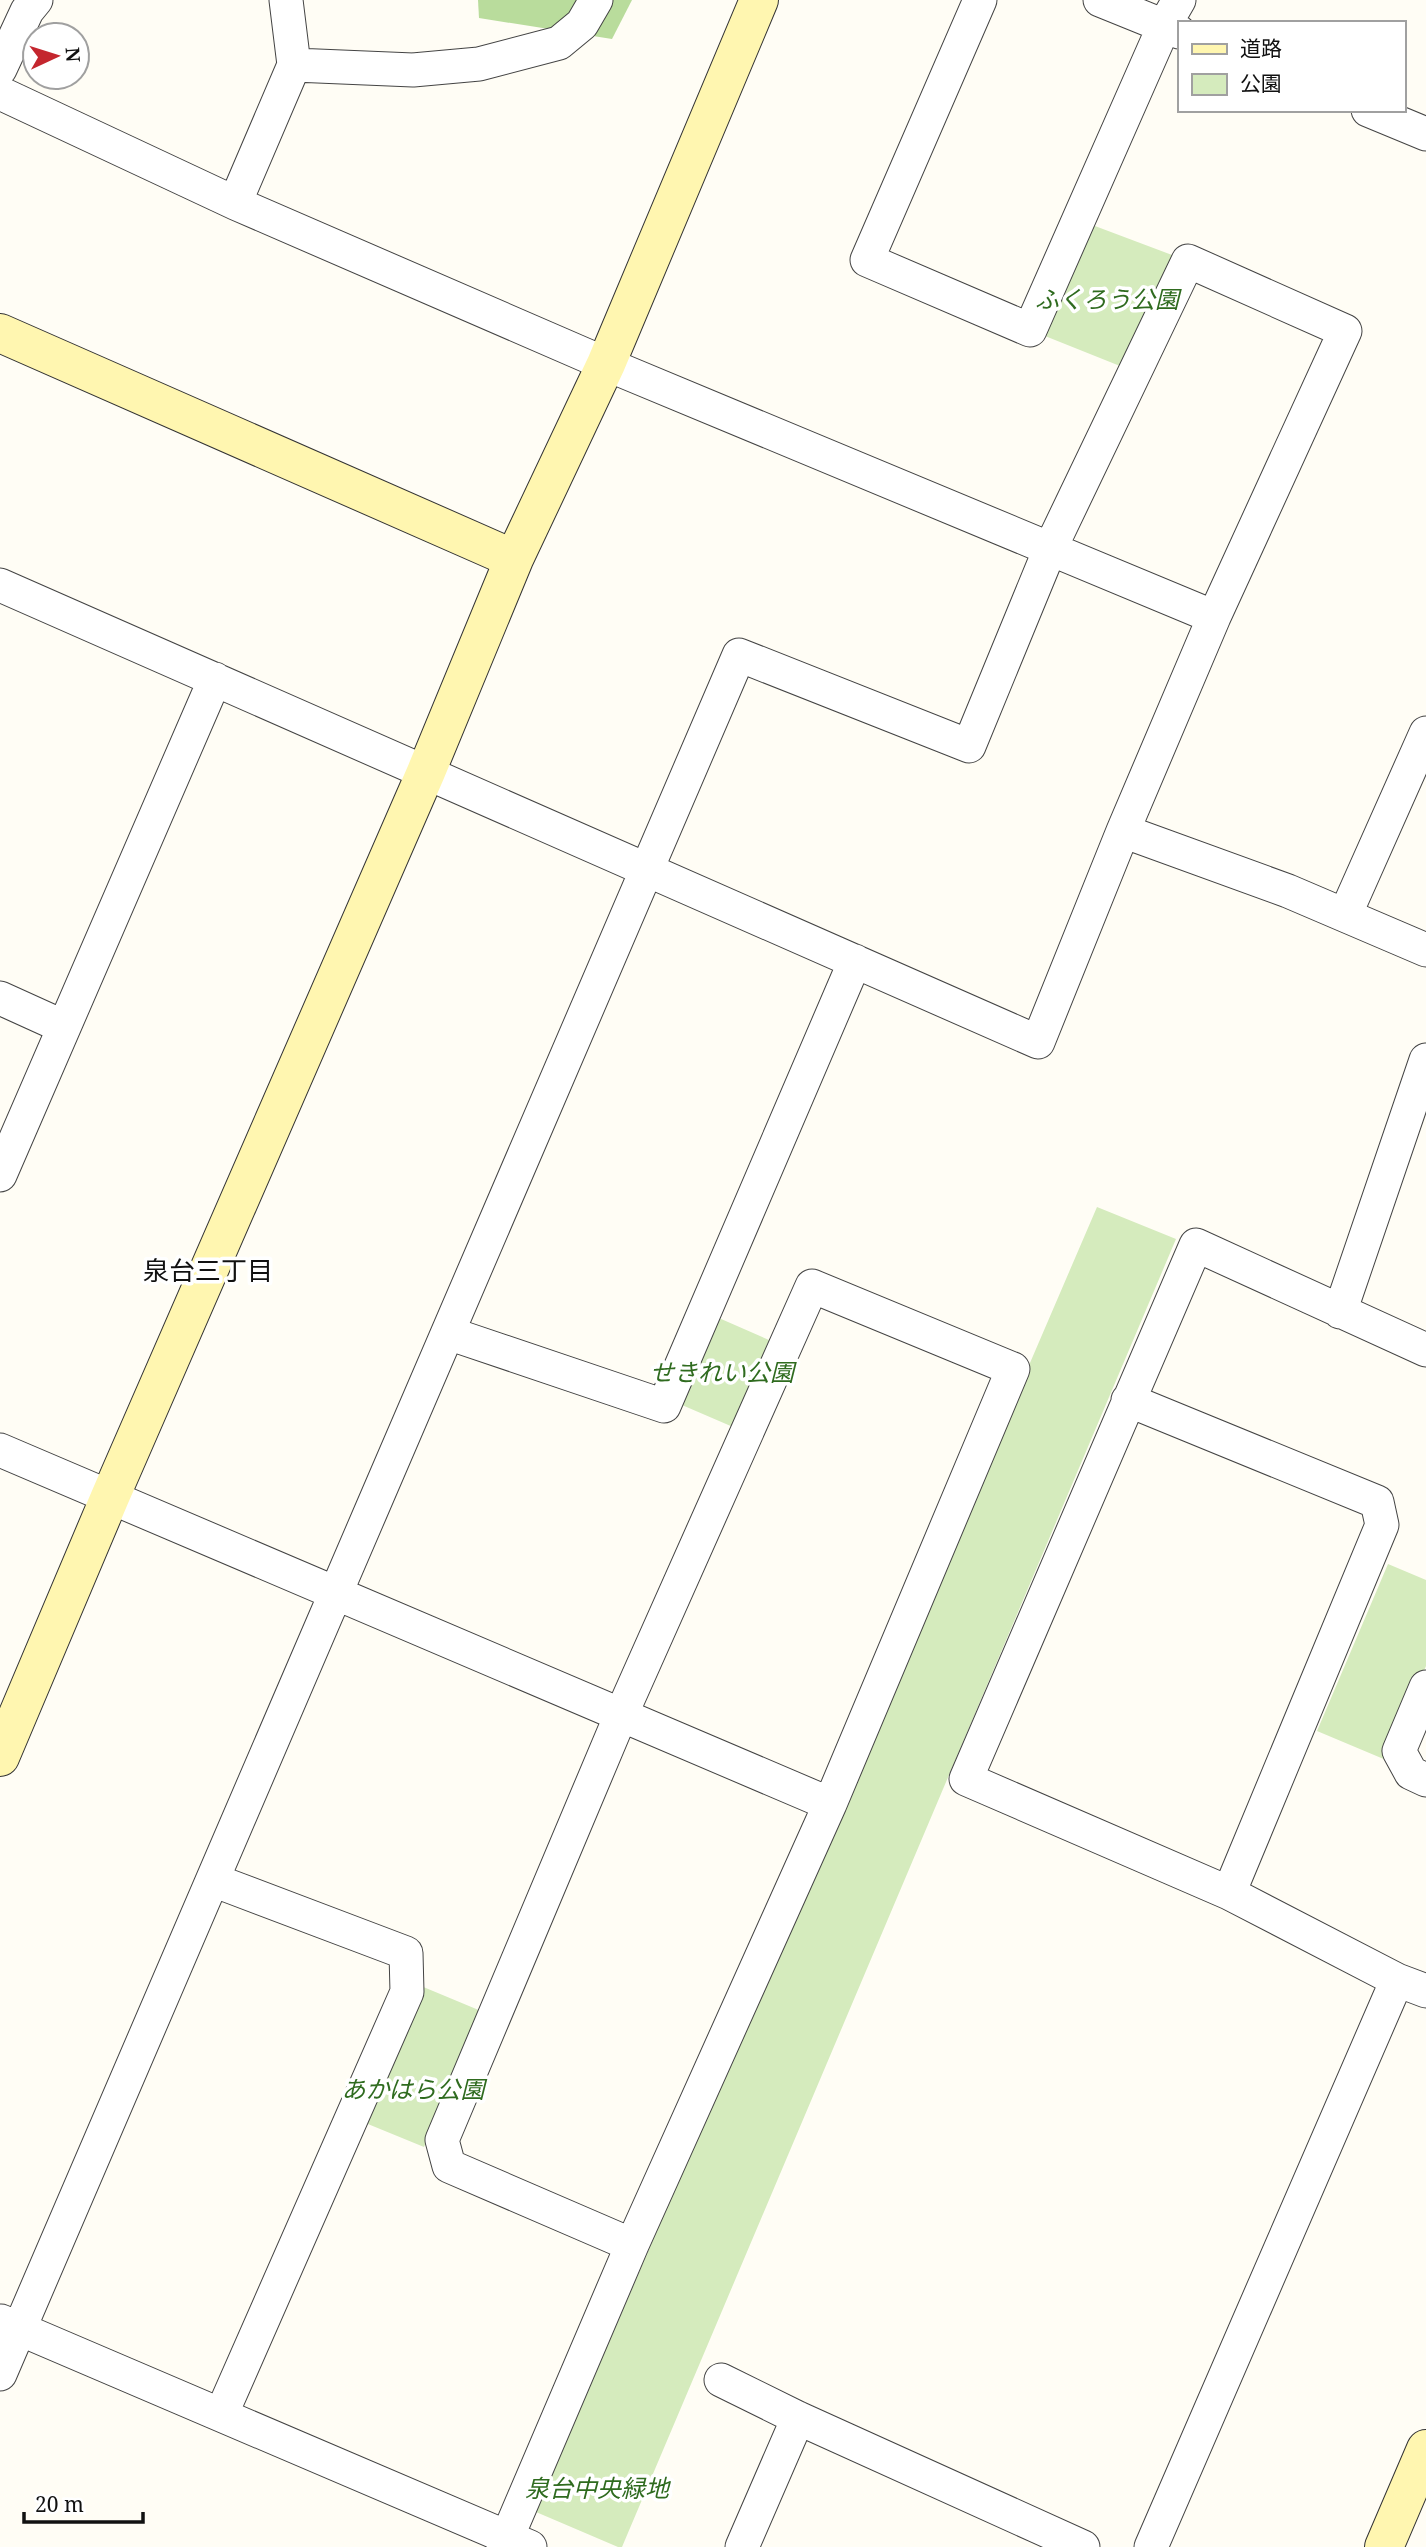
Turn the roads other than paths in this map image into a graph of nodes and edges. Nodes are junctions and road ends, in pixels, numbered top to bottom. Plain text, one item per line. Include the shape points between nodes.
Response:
1 (36, 0) edge
2 (286, 0) edge
3 (596, 0) edge
4 (759, 0) edge
5 (980, 0) edge
6 (1100, 0) edge
7 (1174, 20) edge
8 (294, 65) junction
9 (0, 69) edge
10 (0, 93) edge
11 (1373, 112) edge
12 (1426, 134) edge
13 (235, 203) junction
14 (0, 332) edge
15 (606, 364) junction
16 (1050, 549) junction
17 (514, 559) junction
18 (0, 585) edge
19 (1214, 617) junction
20 (215, 680) junction
21 (1426, 733) edge
22 (426, 772) junction
23 (1123, 831) junction
24 (647, 869) junction
25 (1345, 915) junction
26 (1426, 950) edge
27 (855, 961) junction
28 (0, 998) edge
29 (64, 1027) junction
30 (1426, 1060) edge
31 (0, 1175) edge
32 (1340, 1311) junction
33 (448, 1333) junction
34 (1426, 1350) edge
35 (1128, 1400) junction
36 (0, 1450) edge
37 (110, 1497) junction
38 (336, 1593) junction
39 (1426, 1688) edge
40 (621, 1715) junction
41 (0, 1757) edge
42 (1426, 1780) edge
43 (830, 1804) junction
44 (213, 1880) junction
45 (1229, 1893) junction
46 (1411, 1985) edge
47 (632, 2245) junction
48 (10, 2325) edge
49 (0, 2374) edge
50 (721, 2380) dead end
51 (222, 2415) junction
52 (798, 2418) junction
53 (1426, 2449) edge
54 (514, 2544) edge
55 (742, 2547) edge
56 (1083, 2547) edge
57 (1151, 2547) edge
58 (1384, 2547) edge

1 - 9 street
2 - 8 street
3 - 8 street via 582,24 559,43 479,64 413,70
4 - 15 street
5 - 7 street via 867,260 1030,330
6 - 7 street
8 - 13 street
10 - 13 street
11 - 12 street
13 - 15 street
14 - 17 street
15 - 16 street
15 - 17 street
16 - 19 street
16 - 19 street via 1188,261 1345,331
16 - 24 street via 969,746 739,655
17 - 22 street
18 - 20 street
19 - 23 street
20 - 22 street
20 - 29 street
21 - 25 street
22 - 24 street
22 - 37 street
23 - 25 street
23 - 27 street via 1038,1042
24 - 27 street
24 - 33 street
25 - 26 street
27 - 33 street via 664,1406
28 - 29 street
29 - 31 street
30 - 32 street
32 - 34 street
32 - 35 street via 1196,1245
33 - 38 street
35 - 45 street via 1377,1502 1382,1525
35 - 45 street via 966,1780
36 - 37 street
37 - 38 street
37 - 41 street
38 - 40 street
38 - 44 street
39 - 42 street via 1399,1751 1411,1773
40 - 43 street
40 - 43 street via 812,1286 1013,1369
40 - 47 street via 442,2140 449,2166
43 - 47 street
44 - 48 street
44 - 51 street via 406,1953 407,1992
45 - 46 street
46 - 57 street
47 - 54 street
48 - 49 street
48 - 51 street
50 - 52 street
51 - 54 street
52 - 55 street
52 - 56 street
53 - 58 street

